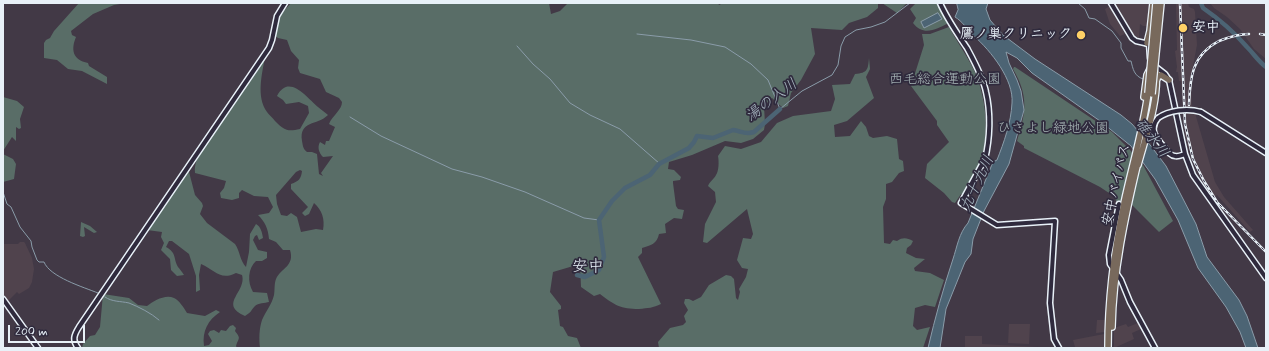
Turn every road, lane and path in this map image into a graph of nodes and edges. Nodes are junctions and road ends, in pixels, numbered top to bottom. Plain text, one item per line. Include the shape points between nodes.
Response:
1 (285, 3) edge
2 (940, 3) edge
3 (1111, 3) edge
4 (1153, 3) edge
5 (1156, 3) edge
6 (1162, 3) edge
7 (1152, 14) junction
8 (1162, 14) junction
9 (1148, 43) junction
10 (1158, 47) dead end
11 (1154, 66) junction
12 (1157, 79) junction
13 (1169, 80) junction
14 (1150, 93) junction
15 (1144, 128) junction
16 (1266, 153) edge
17 (1185, 154) junction
18 (1125, 203) junction
19 (1115, 270) junction
20 (1266, 278) edge
21 (3, 299) edge
22 (38, 348) edge
23 (78, 348) edge
24 (1059, 348) edge
25 (1108, 348) edge
26 (1111, 348) edge
27 (1155, 348) edge

1 - 23 street via 276,16 269,48 79,328 74,338
2 - 24 street via 976,65 986,91 988,105 987,153 961,202 1000,225 1055,221 1050,303 1054,339
3 - 9 street via 1132,38
4 - 7 highway
5 - 14 highway, 安中バイパス, bridge
6 - 8 highway
6 - 14 highway, 安中バイパス, bridge
7 - 8 highway
7 - 9 highway
8 - 9 highway via 1159,30
9 - 10 street
9 - 11 street via 1146,56
11 - 12 highway
11 - 13 street
11 - 15 highway via 1147,75
12 - 13 highway via 1161,75
12 - 15 highway via 1152,112
13 - 17 street
14 - 15 highway, 安中バイパス
15 - 18 highway
15 - 18 highway, 安中バイパス
16 - 17 street, bridge via 1201,112 1184,110 1164,114 1158,118 1154,127 1156,138 1173,156
17 - 20 street via 1196,181
18 - 19 highway, 安中バイパス
19 - 25 highway, 安中バイパス via 1108,322
19 - 26 highway, 安中バイパス
19 - 27 street
21 - 22 street

